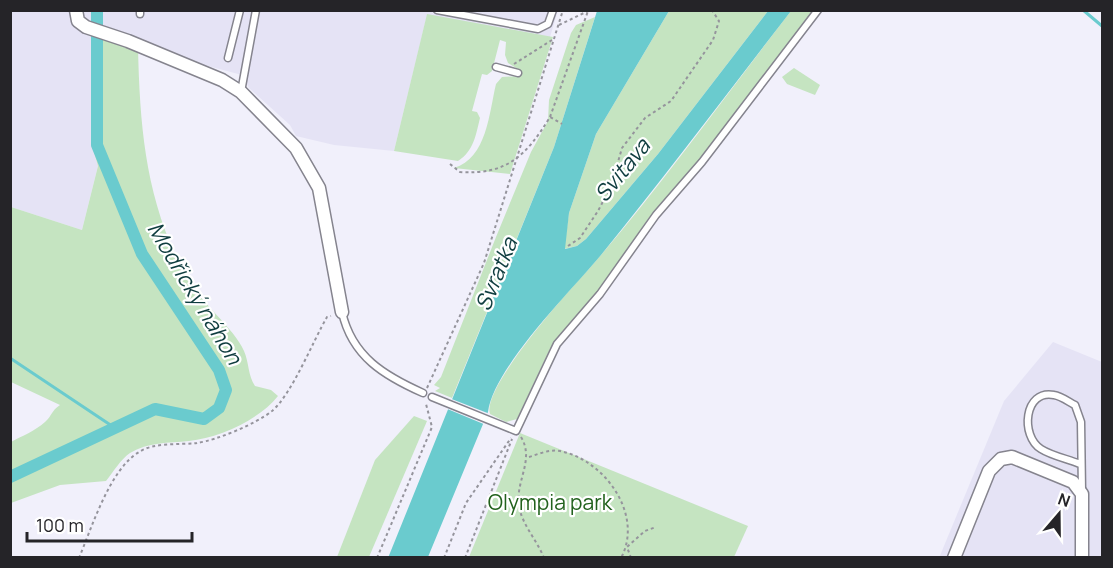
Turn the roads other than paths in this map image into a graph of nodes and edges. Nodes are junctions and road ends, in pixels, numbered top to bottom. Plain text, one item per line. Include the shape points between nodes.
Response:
1 (76, 10) edge
2 (240, 10) edge
3 (256, 10) edge
4 (437, 10) edge
5 (553, 10) edge
6 (818, 10) edge
7 (228, 58) dead end
8 (496, 67) dead end
9 (518, 73) dead end
10 (241, 92) junction
11 (342, 312) joint
12 (423, 393) road end
13 (432, 397) dead end
14 (1080, 464) junction
15 (1082, 494) junction
16 (954, 558) edge
17 (1082, 558) edge

1 - 10 street via 78,21 86,27 222,80
2 - 7 lane
3 - 10 lane
4 - 5 lane via 538,29 548,24
6 - 13 lane via 702,162 656,215 600,294 557,344 516,431
8 - 9 lane
10 - 11 street via 296,148 319,188
11 - 12 lane via 349,333 368,361 382,374
14 - 14 lane via 1081,422 1075,405 1054,395 1040,397 1031,406 1027,420 1031,435 1039,448
14 - 15 lane
15 - 16 street via 1072,482 1012,457 1001,459 989,471
15 - 17 street

